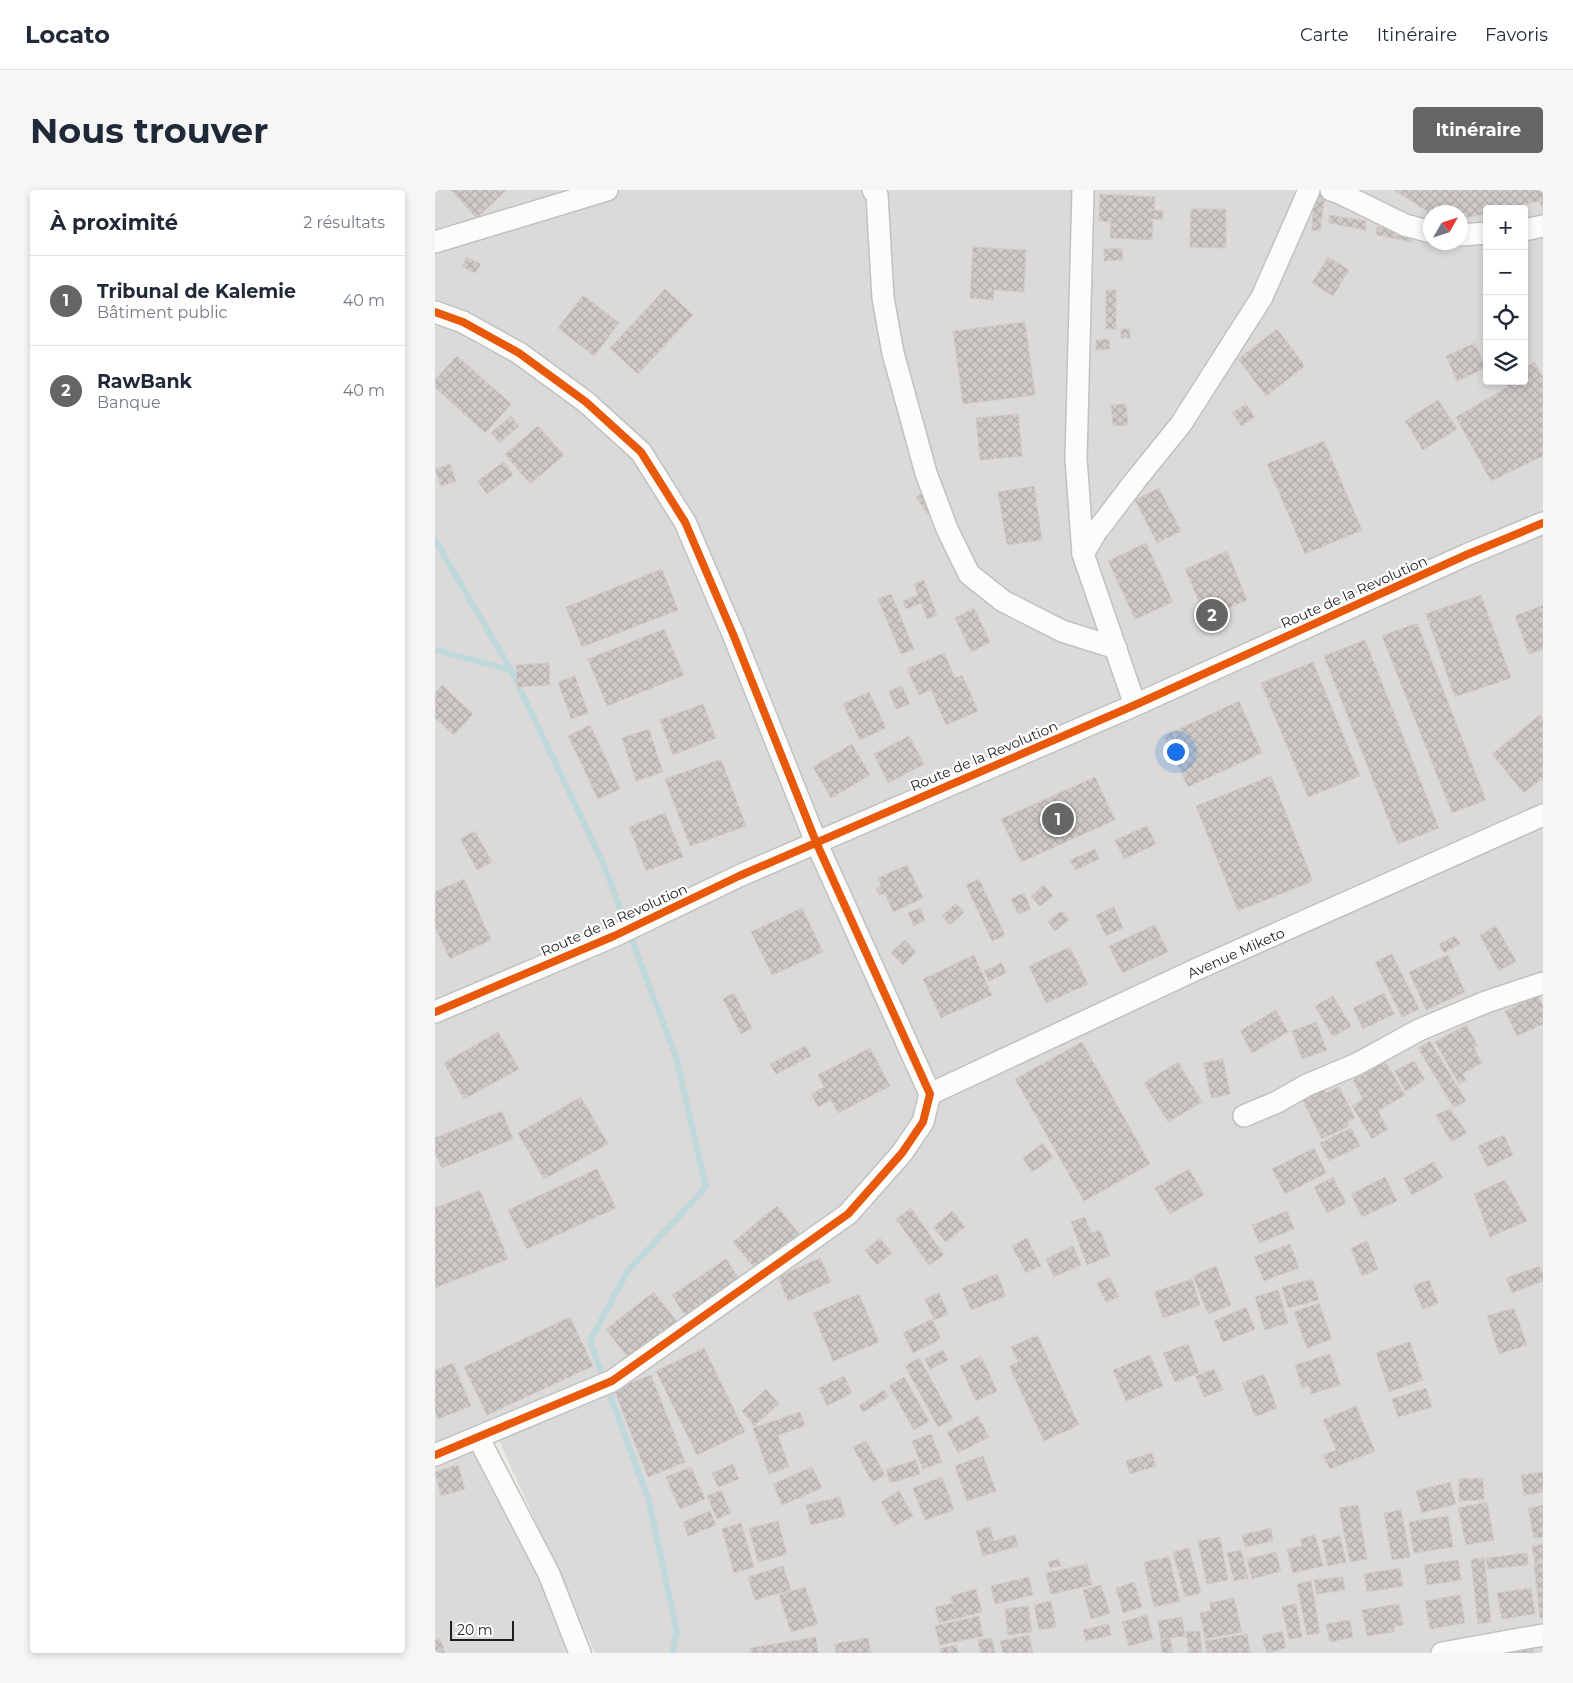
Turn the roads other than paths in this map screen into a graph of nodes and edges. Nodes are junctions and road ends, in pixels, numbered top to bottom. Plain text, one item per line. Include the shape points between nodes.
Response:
1 (607, 190) edge
2 (873, 190) edge
3 (1083, 190) edge
4 (1309, 190) edge
5 (1331, 190) edge
6 (1543, 226) edge
7 (1528, 229) edge
8 (1423, 230) edge
9 (1483, 233) edge
10 (1468, 234) edge
11 (435, 242) edge
12 (435, 312) edge
13 (1543, 523) edge
14 (1083, 554) junction
15 (1116, 648) junction
16 (1135, 705) junction
17 (1543, 815) edge
18 (816, 842) junction
19 (1543, 983) edge
20 (435, 1012) edge
21 (930, 1094) junction
22 (1244, 1116) dead end
23 (478, 1437) junction
24 (435, 1455) edge
25 (1543, 1635) edge
26 (580, 1653) edge
27 (1442, 1653) edge

1 - 11 street
2 - 15 street via 877,194 883,298 893,353 926,473 947,529 969,574 1003,601 1062,631
3 - 14 street via 1076,459
4 - 14 street via 1262,297 1181,424 1102,524
5 - 8 street via 1405,225
6 - 7 street
9 - 10 street
12 - 18 street via 463,322 519,353 586,402 641,452 685,522
13 - 16 street, Route de la Revolution
14 - 15 street
15 - 16 street
16 - 18 street, Route de la Revolution
17 - 21 street, Avenue Miketo via 1197,969
18 - 20 street, Route de la Revolution via 614,936
18 - 21 street
19 - 22 street via 1419,1030 1357,1064
21 - 23 street via 923,1122 902,1153 848,1214 612,1381
23 - 24 street
23 - 26 street via 549,1574
25 - 27 street

